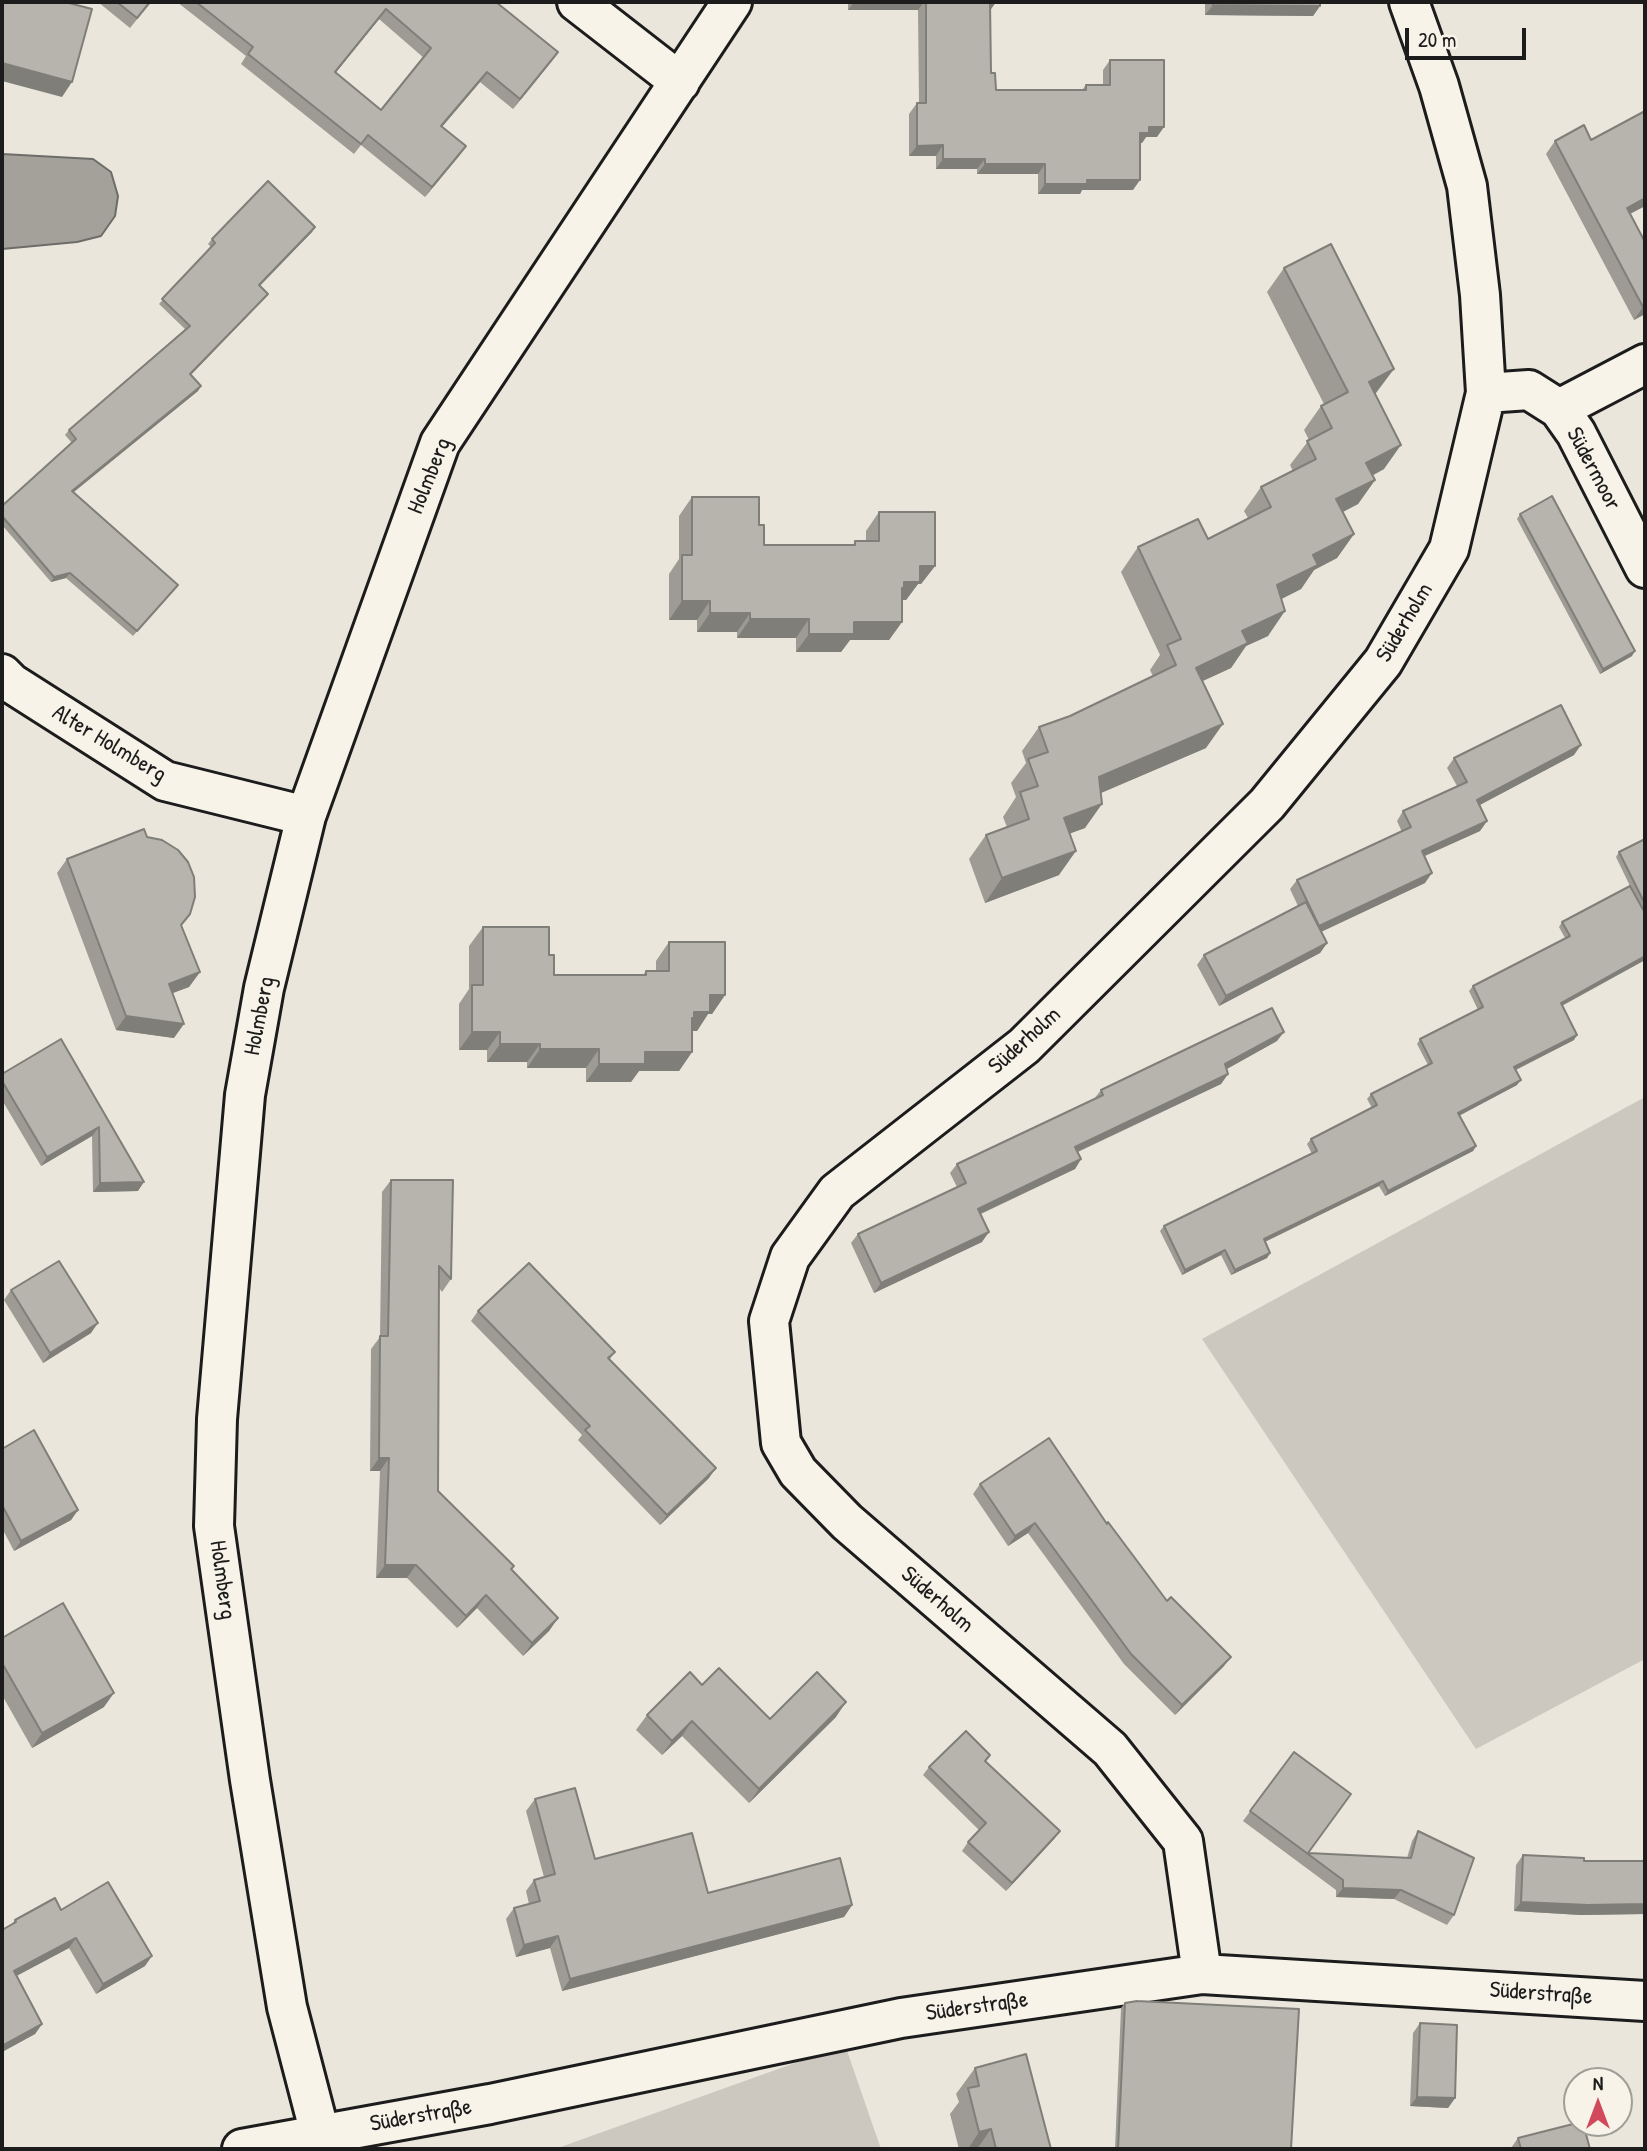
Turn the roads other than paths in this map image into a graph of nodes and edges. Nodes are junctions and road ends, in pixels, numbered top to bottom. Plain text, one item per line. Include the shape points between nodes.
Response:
1 (577, 2) edge
2 (732, 2) edge
3 (1409, 2) edge
4 (680, 82) junction
5 (1645, 364) edge
6 (1486, 393) junction
7 (1559, 409) junction
8 (1645, 568) edge
9 (5, 683) edge
10 (306, 816) junction
11 (1202, 1974) junction
12 (1645, 2001) edge
13 (321, 2142) edge
14 (242, 2149) edge

1 - 4 street
2 - 4 street, Holmberg
3 - 6 street, Süderholm via 1467,186
4 - 10 street, Holmberg via 440,443
5 - 7 street, Südermoor
6 - 7 street, Südermoor via 1529,390
6 - 11 street, Süderholm via 1449,549 1383,662 1267,804 1024,1046 837,1192 790,1256 769,1321 781,1444 798,1472 847,1522 1110,1749 1182,1841
7 - 8 street, Südermoor via 1576,433
9 - 10 street, Alter Holmberg via 165,780
10 - 13 street, Holmberg via 264,988 245,1095 217,1419 214,1526 284,1994
11 - 12 street, Süderstraße
11 - 13 street, Süderstraße via 901,2018
13 - 14 street, Süderstraße

